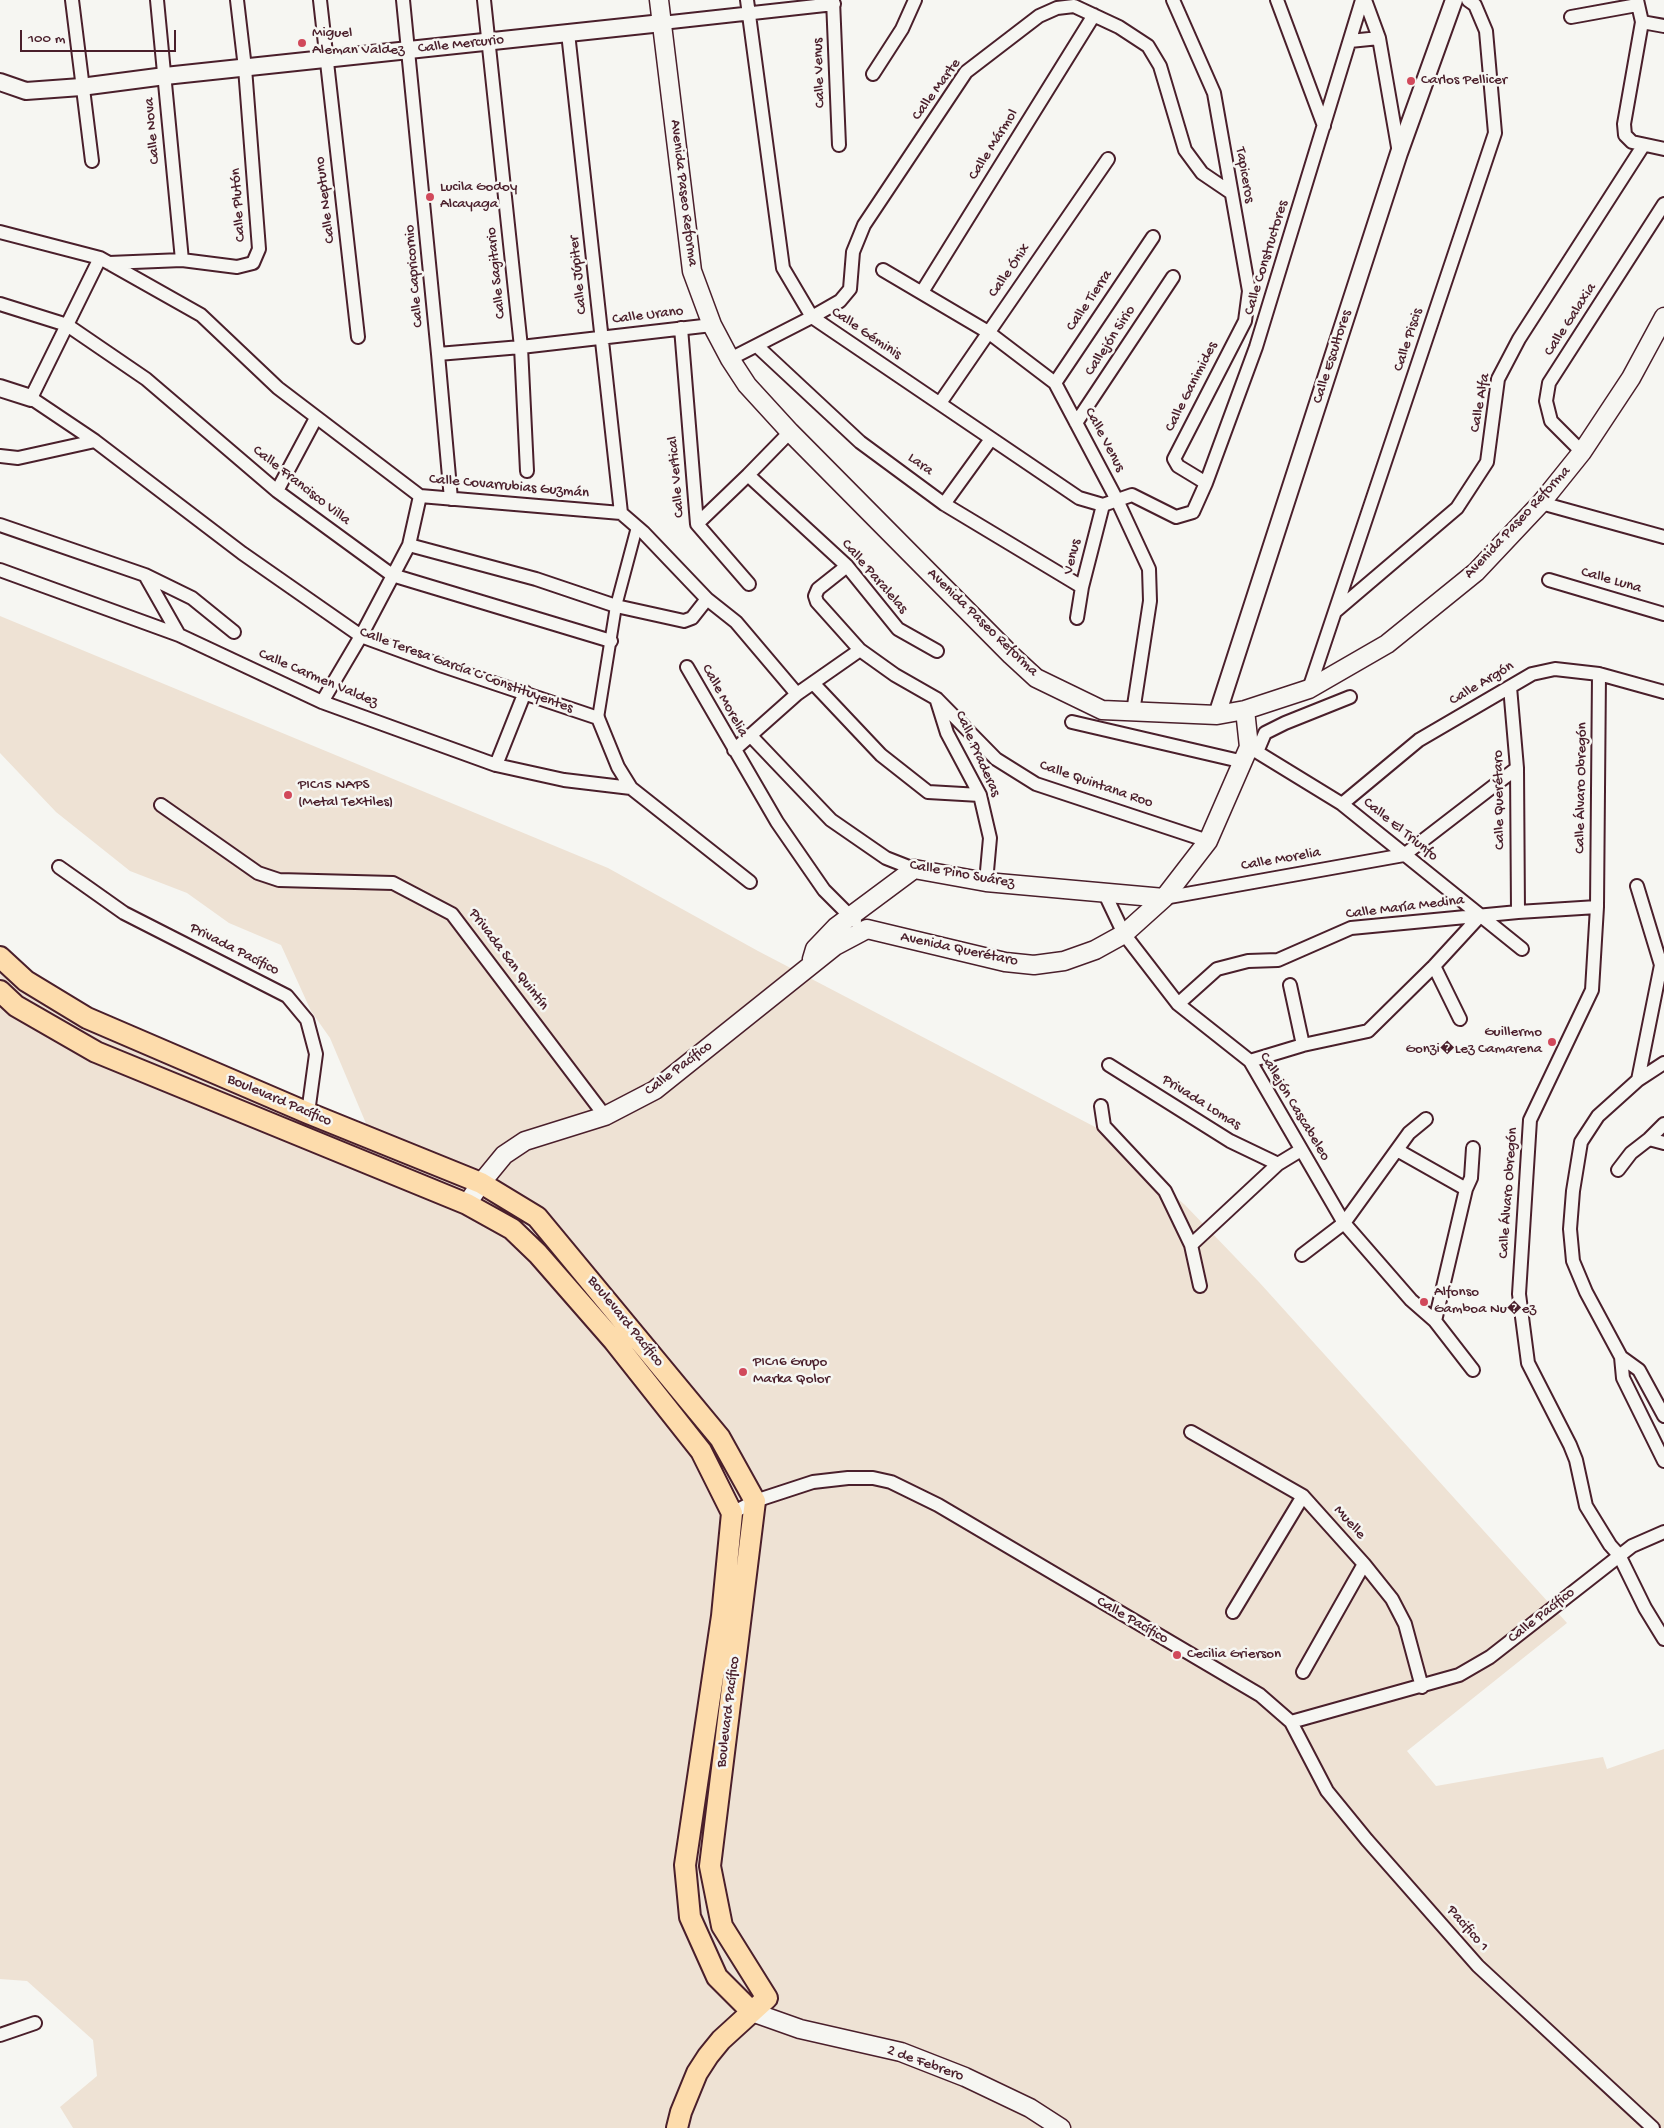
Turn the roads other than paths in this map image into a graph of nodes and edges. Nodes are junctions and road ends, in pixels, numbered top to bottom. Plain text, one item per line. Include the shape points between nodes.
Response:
1 (72, 0) edge
2 (157, 0) edge
3 (237, 0) edge
4 (320, 0) edge
5 (403, 0) edge
6 (484, 0) edge
7 (659, 0) edge
8 (746, 0) edge
9 (915, 0) edge
10 (1174, 0) edge
11 (1277, 0) edge
12 (1364, 0) edge
13 (1454, 0) edge
14 (1468, 0) edge
15 (833, 2) edge
16 (1637, 2) edge
17 (748, 14) junction
18 (1094, 15) junction
19 (1571, 17) dead end
20 (1642, 22) junction
21 (662, 23) junction
22 (1664, 26) edge
23 (568, 33) junction
24 (1379, 38) junction
25 (1350, 41) junction
26 (489, 42) junction
27 (409, 50) junction
28 (326, 59) junction
29 (245, 68) junction
30 (873, 74) dead end
31 (165, 76) junction
32 (0, 82) edge
33 (82, 87) junction
34 (1324, 126) junction
35 (839, 144) dead end
36 (1643, 146) junction
37 (1664, 150) edge
38 (1399, 153) junction
39 (1108, 159) dead end
40 (92, 161) dead end
41 (1230, 192) junction
42 (1664, 204) edge
43 (0, 232) edge
44 (1153, 237) dead end
45 (105, 260) junction
46 (182, 260) junction
47 (883, 270) dead end
48 (1172, 277) dead end
49 (922, 292) junction
50 (0, 304) edge
51 (1664, 317) edge
52 (812, 318) junction
53 (67, 325) junction
54 (712, 325) junction
55 (681, 328) junction
56 (988, 332) junction
57 (358, 337) dead end
58 (602, 337) junction
59 (1236, 337) junction
60 (757, 346) junction
61 (521, 347) junction
62 (1256, 347) junction
63 (438, 354) junction
64 (730, 359) junction
65 (1054, 383) junction
66 (0, 388) edge
67 (31, 398) junction
68 (940, 403) junction
69 (316, 418) junction
70 (1076, 423) junction
71 (790, 432) junction
72 (991, 439) junction
73 (95, 441) junction
74 (1582, 452) junction
75 (0, 456) edge
76 (527, 471) dead end
77 (748, 476) junction
78 (1206, 484) junction
79 (278, 491) junction
80 (420, 496) junction
81 (451, 499) junction
82 (1117, 500) junction
83 (1541, 503) junction
84 (944, 504) junction
85 (1103, 504) junction
86 (621, 513) junction
87 (696, 524) junction
88 (0, 525) edge
89 (637, 527) junction
90 (1664, 537) edge
91 (409, 545) junction
92 (847, 566) junction
93 (0, 570) edge
94 (145, 575) junction
95 (392, 575) junction
96 (1549, 580) dead end
97 (749, 584) dead end
98 (1082, 588) junction
99 (708, 599) junction
100 (616, 606) junction
101 (1336, 612) junction
102 (1664, 614) edge
103 (1077, 618) dead end
104 (234, 632) dead end
105 (179, 634) junction
106 (361, 636) junction
107 (611, 641) junction
108 (860, 650) junction
109 (937, 651) dead end
110 (687, 667) dead end
111 (1599, 674) junction
112 (813, 683) junction
113 (1510, 687) junction
114 (1309, 689) junction
115 (525, 692) junction
116 (1664, 692) edge
117 (798, 694) junction
118 (1350, 697) dead end
119 (937, 699) junction
120 (322, 702) junction
121 (1245, 710) junction
122 (1134, 712) junction
123 (1217, 715) junction
124 (598, 718) junction
125 (1072, 722) dead end
126 (750, 735) junction
127 (734, 750) junction
128 (1250, 754) junction
129 (496, 764) junction
130 (1517, 768) junction
131 (631, 788) junction
132 (980, 795) junction
133 (161, 804) dead end
134 (1342, 804) junction
135 (1208, 840) junction
136 (1404, 855) junction
137 (59, 866) dead end
138 (914, 869) junction
139 (750, 882) dead end
140 (986, 882) junction
141 (1637, 886) dead end
142 (1104, 892) junction
143 (1164, 898) junction
144 (1597, 907) junction
145 (1518, 912) junction
146 (848, 916) junction
147 (1480, 916) junction
148 (867, 929) junction
149 (1124, 934) junction
150 (1522, 949) dead end
151 (0, 957) edge
152 (810, 964) junction
153 (1434, 966) junction
154 (1290, 985) dead end
155 (0, 991) edge
156 (1178, 1004) junction
157 (1460, 1019) dead end
158 (1303, 1045) junction
159 (1250, 1061) junction
160 (1664, 1063) edge
161 (1109, 1065) dead end
162 (1638, 1080) junction
163 (1101, 1106) dead end
164 (308, 1113) junction
165 (605, 1116) junction
166 (1426, 1120) dead end
167 (1664, 1124) edge
168 (1649, 1139) junction
169 (1664, 1142) edge
170 (1472, 1148) dead end
171 (1301, 1150) junction
172 (1397, 1150) junction
173 (1278, 1164) junction
174 (1618, 1170) dead end
175 (481, 1183) junction
176 (1466, 1189) junction
177 (467, 1204) junction
178 (1344, 1223) junction
179 (1191, 1246) junction
180 (1302, 1255) dead end
181 (1200, 1286) dead end
182 (1435, 1321) junction
183 (1621, 1357) junction
184 (1473, 1370) dead end
185 (1664, 1416) edge
186 (1191, 1432) dead end
187 (1664, 1461) edge
188 (1303, 1496) junction
189 (755, 1501) junction
190 (732, 1513) junction
191 (1664, 1532) edge
192 (1619, 1555) junction
193 (1364, 1564) junction
194 (1233, 1612) dead end
195 (1664, 1639) edge
196 (1303, 1672) dead end
197 (1422, 1687) junction
198 (1291, 1722) junction
199 (767, 1998) junction
200 (752, 2012) junction
201 (782, 2021) junction
202 (34, 2023) dead end
203 (0, 2035) edge
204 (678, 2128) edge
205 (1061, 2128) edge
206 (1653, 2128) edge

1 - 33 street
2 - 31 street, Calle Nova
3 - 29 street, Calle Plutón
4 - 28 street, Calle Neptuno
5 - 27 street, Calle Capricornio
6 - 26 street, Calle Sagitario
7 - 21 main road, Avenida Paseo Reforma
8 - 17 street, Calle Géminis
9 - 30 street via 902,28
10 - 41 street, Tapiceros via 1214,94
11 - 34 street
12 - 24 street
12 - 25 street, Calle Constructores
13 - 38 street, Calle Escultores
14 - 101 street, Calle Piscis via 1475,5 1486,31 1495,134
15 - 17 street, Calle Mercurio
15 - 35 street, Calle Venus
16 - 19 street
16 - 20 street
17 - 21 street, Calle Mercurio
17 - 52 street, Calle Géminis via 783,268
18 - 41 street, Calle Marte via 1148,46 1160,66 1184,150 1202,172
18 - 49 street, Calle Mármol
18 - 52 street, Calle Marte via 1074,6 1057,8 1038,16 966,72 864,225 854,252 850,289 840,301
20 - 22 street
20 - 36 street via 1624,124 1626,135 1632,142
21 - 23 street, Calle Mercurio
21 - 54 main road, Avenida Paseo Reforma via 692,271
23 - 26 street, Calle Mercurio
23 - 58 street, Calle Júpiter
24 - 25 street
24 - 38 street
25 - 34 street, Calle Constructores
26 - 27 street, Calle Mercurio
26 - 61 street, Calle Sagitario
27 - 28 street, Calle Mercurio
27 - 63 street, Calle Capricornio
28 - 29 street, Calle Mercurio
28 - 57 street, Calle Neptuno
29 - 31 street, Calle Mercurio
29 - 46 street, Calle Plutón via 259,249 253,263 237,267
31 - 33 street, Calle Mercurio
31 - 46 street, Calle Nova
32 - 33 street, Calle Mercurio via 26,91
33 - 40 street
34 - 62 street, Calle Constructores
36 - 37 street
36 - 101 street, Calle Alfa via 1519,339 1498,379 1488,462 1457,508
38 - 123 street, Calle Escultores
39 - 56 street, Calle Ónix
41 - 59 street, Tapiceros via 1249,291 1245,321
42 - 74 street, Calle Galaxia via 1549,383 1546,401 1550,421
43 - 45 street
44 - 65 street, Calle Tierra
45 - 46 street, Calle Plutón
45 - 53 street
45 - 69 street, Calle Covarrubias Guzmán via 201,315 278,388
47 - 49 street, Calle Venus
48 - 70 street, Callejón Sirio
49 - 56 street, Calle Venus
50 - 53 street, Calle Francisco Villa
51 - 74 main road, Avenida Paseo Reforma via 1631,378
52 - 60 street, Calle Marte
52 - 68 street, Calle Géminis
53 - 67 street
53 - 79 street, Calle Francisco Villa via 146,379
54 - 55 street, Calle Urano
54 - 64 main road, Avenida Paseo Reforma
55 - 58 street, Calle Urano
55 - 87 street, Calle Vertical
56 - 65 street, Calle Venus
56 - 68 street, Calle Ónix
58 - 61 street, Calle Urano
58 - 86 street, Calle Júpiter
59 - 62 street
59 - 78 street, Calle Ganimides via 1174,459 1178,466
60 - 64 street, Calle Marte
60 - 84 street, Lara via 860,442
61 - 63 street, Calle Urano
61 - 76 street, Calle Sagitario
62 - 78 street, Calle Constructores
63 - 81 street, Calle Capricornio
64 - 71 main road, Avenida Paseo Reforma via 747,385
65 - 70 street, Calle Venus
66 - 67 street, Calle Teresa García C Constituyentes
67 - 73 street, Calle Teresa García C Constituyentes
68 - 72 street, Calle Géminis
69 - 79 street
69 - 80 street, Calle Covarrubias Guzmán
70 - 82 street, Calle Venus
71 - 77 street, Calle Vertical
71 - 122 main road, Avenida Paseo Reforma via 1036,678 1102,710
72 - 84 street
72 - 85 street, Calle Géminis via 1079,498
73 - 75 street via 18,458
73 - 106 street, Calle Teresa García C Constituyentes via 242,553
74 - 83 main road, Avenida Paseo Reforma
77 - 87 street, Calle Vertical
77 - 92 street, Calle Paralelas
78 - 82 street, Calle Constructores via 1193,512 1185,516 1176,517 1132,496
79 - 95 street, Calle Francisco Villa
80 - 81 street, Calle Covarrubias Guzmán
80 - 91 street
81 - 86 street, Calle Covarrubias Guzmán
82 - 85 street
82 - 122 street, Calle Venus via 1149,569 1150,601
83 - 90 street
83 - 114 main road, Avenida Paseo Reforma via 1476,572 1387,644
84 - 98 street, Lara
85 - 98 street, Venus
86 - 89 street
87 - 97 street
88 - 94 street
89 - 99 street
89 - 100 street
91 - 95 street
91 - 100 street via 536,579
92 - 108 street, Calle Quintana Roo via 818,589 815,596
92 - 109 street, Calle Paralelas via 898,629
93 - 105 street, Calle Carmen Valdez
94 - 104 street via 192,598
94 - 105 street
95 - 106 street
95 - 107 street, Calle Francisco Villa
96 - 102 street, Calle Luna
98 - 103 street, Venus
99 - 100 street via 692,618 684,621
99 - 117 street via 736,622
100 - 107 street
101 - 114 street, Calle Piscis
105 - 120 street, Calle Carmen Valdez
106 - 115 street, Calle Teresa García C Constituyentes
106 - 120 street
107 - 124 street
108 - 112 street
108 - 119 street, Calle Quintana Roo via 895,676
110 - 127 street, Calle Morelia
111 - 113 street, Calle Argón via 1555,669 1532,674
111 - 116 street, Calle Argón
111 - 144 street, Calle Álvaro Obregón
112 - 117 street
112 - 132 street via 881,754 928,792
113 - 130 street, Calle Querétaro
113 - 134 street, Calle Argón via 1419,740
114 - 121 main road, Avenida Paseo Reforma
115 - 124 street, Calle Teresa García C Constituyentes
115 - 129 street
117 - 126 street
118 - 128 street via 1265,734
119 - 132 street, Calle Praderas via 948,734
119 - 135 street, Calle Quintana Roo via 996,758 1036,784
120 - 129 street, Calle Carmen Valdez
121 - 123 main road, Avenida Paseo Reforma
121 - 128 main road
122 - 123 main road, Avenida Paseo Reforma
124 - 131 street via 618,767
125 - 128 street, Calle El Triunfo
126 - 127 street
126 - 138 street, Calle Pino Suárez via 831,820 886,858
127 - 146 street, Avenida Querétaro via 777,822 824,890
128 - 134 street, Calle El Triunfo
128 - 135 main road, Avenida Querétaro
129 - 131 street, Calle Carmen Valdez via 564,780
130 - 136 street
130 - 145 street, Calle Querétaro
131 - 139 street
132 - 140 street, Calle Praderas via 990,838
133 - 165 street, Privada San Quintín via 258,874 279,880 393,883 452,914
134 - 136 street, Calle El Triunfo
135 - 143 main road, Avenida Querétaro
136 - 143 street, Calle Morelia
136 - 147 street, Calle El Triunfo
137 - 164 street, Privada Pacífico via 124,913 287,996 307,1020 316,1054
138 - 140 main road, Calle Pino Suárez
138 - 146 main road, Calle Pacífico
140 - 142 main road, Calle Pino Suárez
141 - 162 street via 1661,965
142 - 143 main road, Calle Pino Suárez
142 - 149 street, Callejón Cascabeleo
143 - 149 main road, Avenida Querétaro
144 - 145 street, Calle María Medina
144 - 192 street, Calle Álvaro Obregón via 1592,990 1530,1120 1519,1294 1528,1363 1570,1445 1586,1506
145 - 147 street, Calle María Medina
146 - 148 street, Avenida Querétaro
146 - 152 main road, Calle Pacífico via 815,949
147 - 150 street, Calle El Triunfo
147 - 153 street
147 - 156 street, Calle María Medina via 1351,928 1278,960 1248,961 1217,969
148 - 149 main road, Avenida Querétaro via 1005,962 1034,965 1064,962
148 - 152 main road, Calle Pacífico
149 - 156 street, Callejón Cascabeleo
151 - 164 main road, Boulevard Pacífico via 26,981 87,1018
152 - 165 main road, Calle Pacífico via 655,1090
153 - 157 street
153 - 158 street via 1368,1031
154 - 158 street
155 - 177 main road, Boulevard Pacífico via 16,1006 96,1052
156 - 159 street, Callejón Cascabeleo
158 - 159 street
159 - 171 street, Callejón Cascabeleo
160 - 162 street
161 - 173 street, Privada Lomas via 1230,1141
162 - 183 street via 1598,1116 1581,1142 1572,1191 1572,1261
163 - 179 street via 1104,1126 1165,1191
164 - 175 main road, Boulevard Pacífico
165 - 175 main road, Calle Pacífico via 524,1141 504,1156
166 - 172 street via 1409,1133
167 - 168 street
168 - 169 street
168 - 174 street via 1631,1153
170 - 176 street via 1471,1178
171 - 173 street
171 - 178 street, Callejón Cascabeleo
172 - 176 street
172 - 178 street
173 - 179 street
175 - 177 main road, Calle Pacífico
175 - 189 main road, Boulevard Pacífico via 537,1217 720,1438
176 - 182 street
177 - 190 main road, Boulevard Pacífico via 512,1229 614,1341 701,1451
178 - 180 street
178 - 182 street, Callejón Cascabeleo via 1411,1300
179 - 181 street
182 - 184 street, Callejón Cascabeleo
183 - 185 street via 1639,1370
183 - 187 street via 1624,1378
186 - 188 street, Muelle
188 - 193 street, Muelle
188 - 194 street
189 - 190 street, Calle Pacífico
189 - 198 street, Calle Pacífico via 813,1482 848,1478 872,1478 902,1486 1234,1679
189 - 199 main road, Boulevard Pacífico via 710,1866 722,1926
190 - 200 main road, Boulevard Pacífico via 722,1616 685,1864 690,1917 717,1978
191 - 192 street, Calle Pacífico
192 - 195 street, Calle Álvaro Obregón
192 - 197 street, Calle Pacífico via 1490,1657 1459,1675
193 - 196 street
193 - 197 street, Muelle via 1392,1599 1405,1624
197 - 198 street, Calle Pacífico
198 - 206 street, Pacifico 1 via 1327,1791 1478,1966
199 - 200 main road
199 - 201 main road
200 - 201 main road, 2 de Febrero
200 - 204 main road via 721,2040 697,2073
201 - 205 main road, 2 de Febrero via 809,2031 901,2052 965,2077 1030,2108
202 - 203 street

